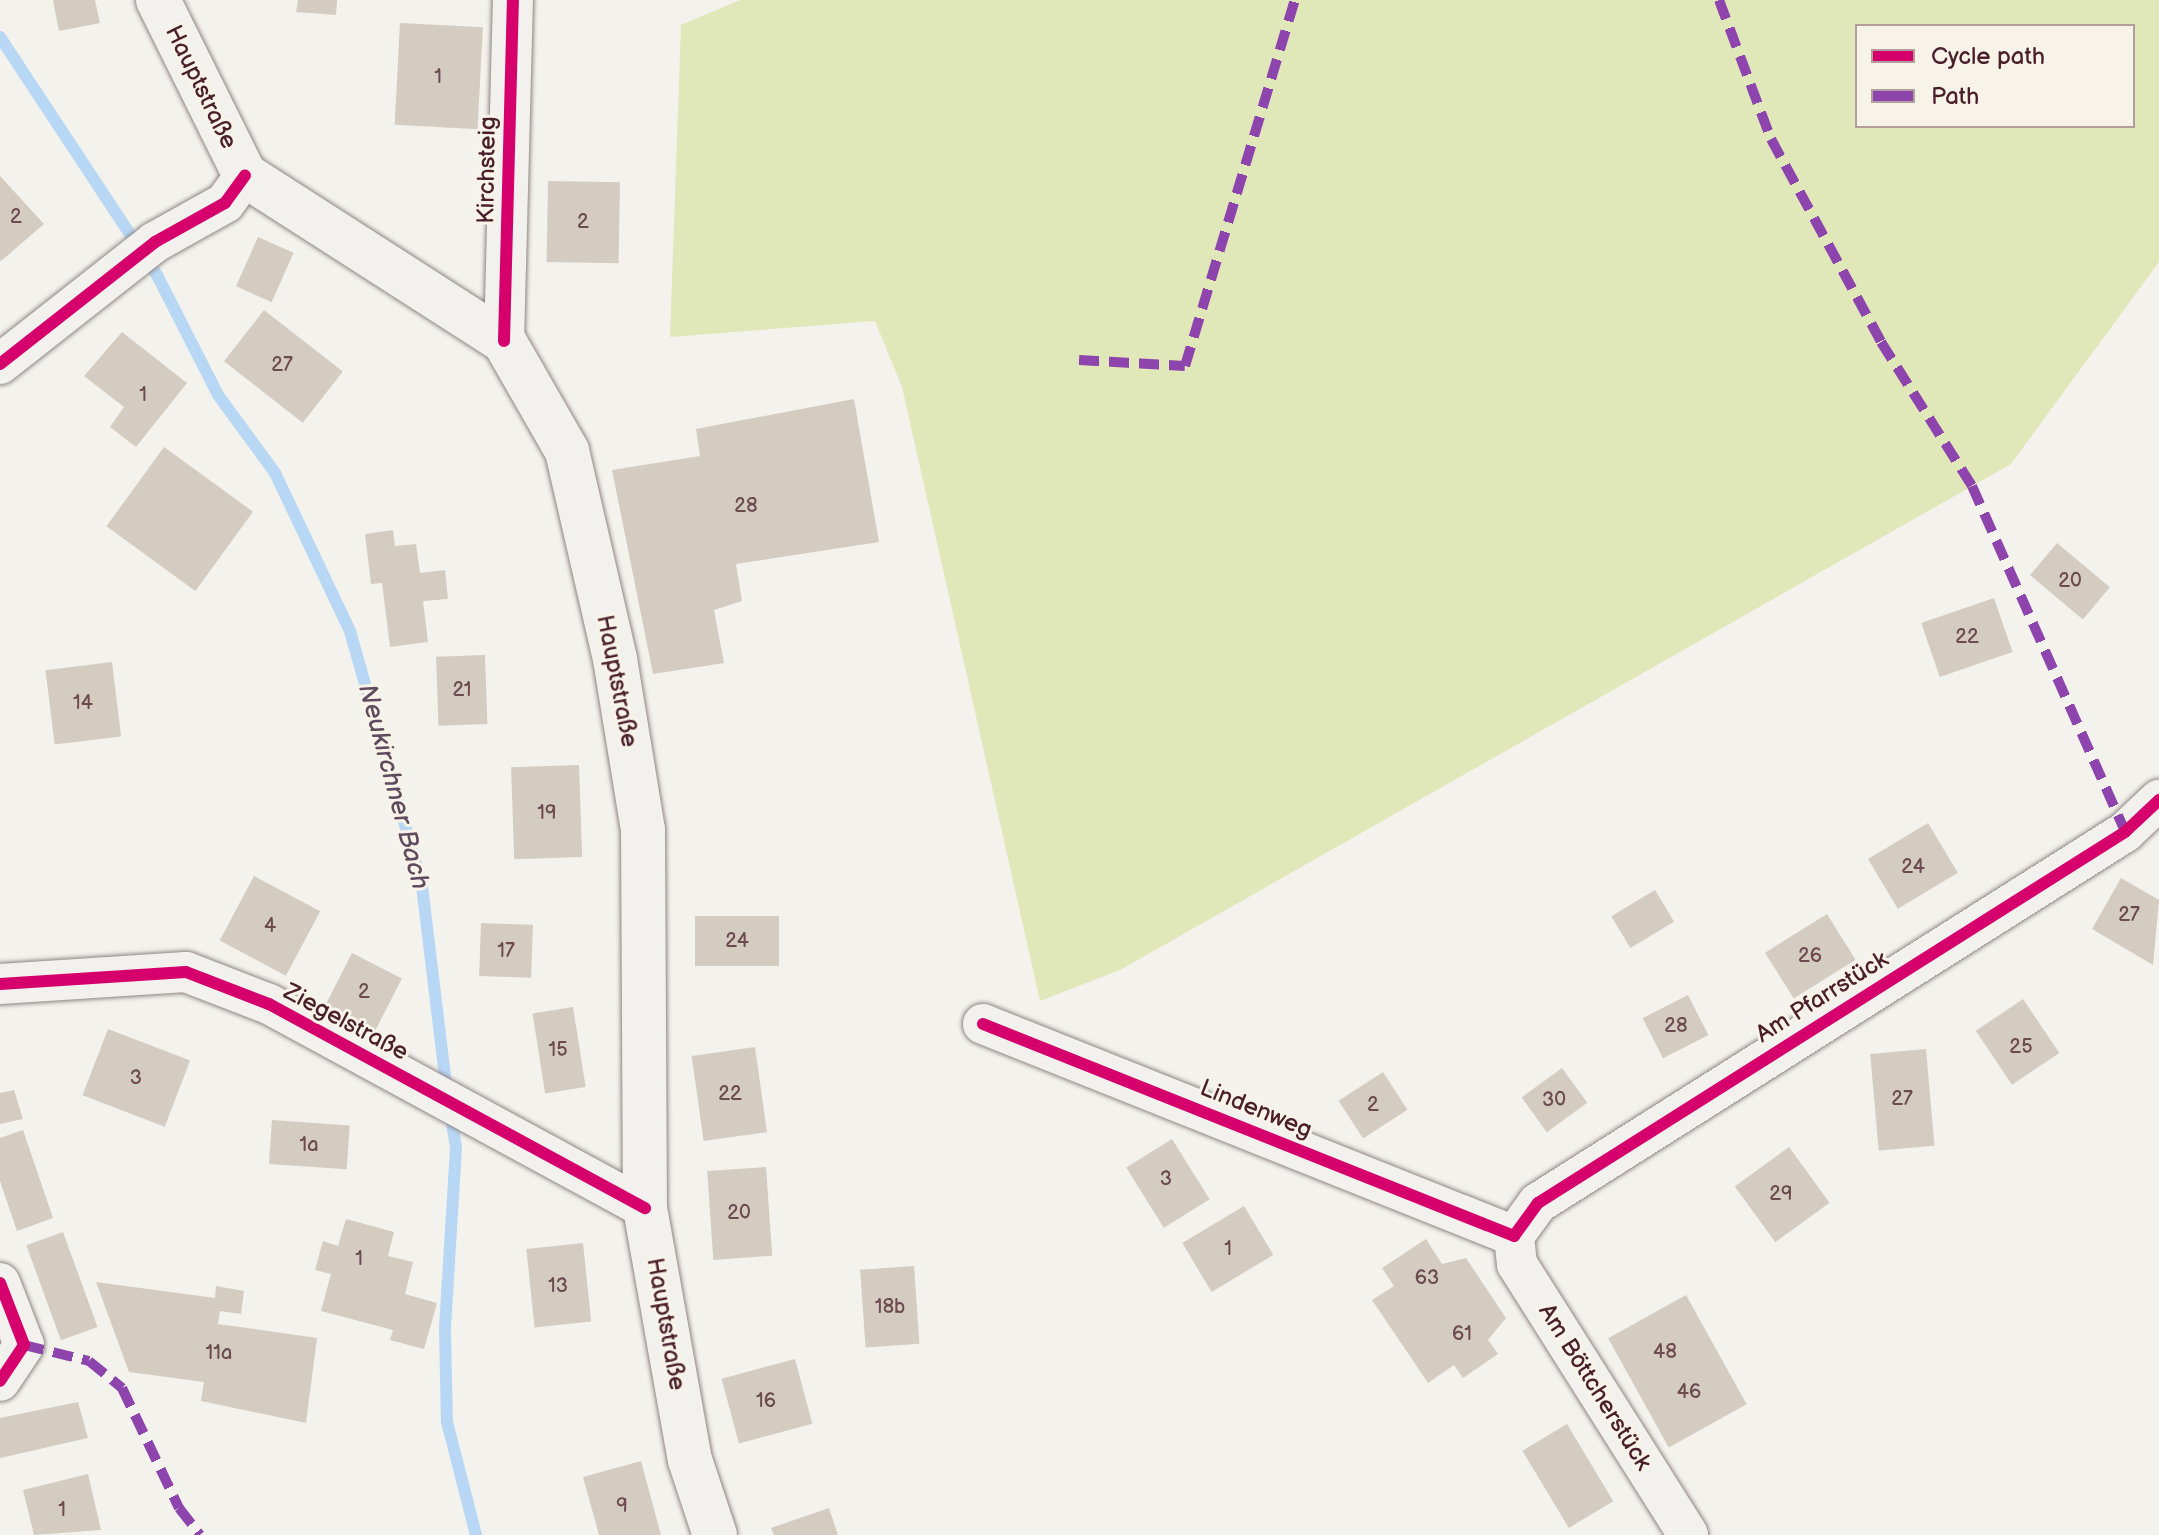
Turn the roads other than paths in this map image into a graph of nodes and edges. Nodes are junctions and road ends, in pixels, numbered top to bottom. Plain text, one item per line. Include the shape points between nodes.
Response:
1 (158, 0) edge
2 (513, 0) edge
3 (245, 175) junction
4 (504, 341) junction
5 (0, 364) edge
6 (2152, 820) edge
7 (0, 984) edge
8 (983, 1024) dead end
9 (645, 1208) junction
10 (1514, 1236) junction
11 (0, 1283) edge
12 (0, 1381) edge
13 (715, 1535) edge
14 (1688, 1535) edge

1 - 3 main road, Hauptstraße
2 - 4 street, Kirchsteig
3 - 4 main road, Hauptstraße
3 - 5 street via 225,203 155,242
4 - 9 main road, Hauptstraße via 567,451 638,799
6 - 10 street, Am Pfarrstück via 1538,1203
7 - 9 street, Ziegelstraße via 186,972 269,1004
8 - 10 street, Lindenweg
9 - 13 main road, Hauptstraße via 690,1460
10 - 14 street, Am Böttcherstück via 1517,1264
11 - 12 street via 24,1345

